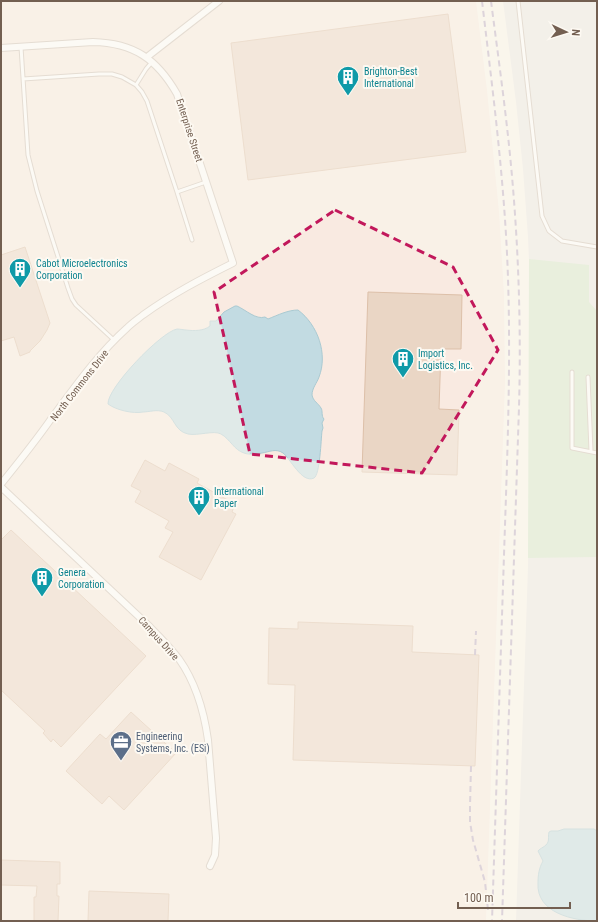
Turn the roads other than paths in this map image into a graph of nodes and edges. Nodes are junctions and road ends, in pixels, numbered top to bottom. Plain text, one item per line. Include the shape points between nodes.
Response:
1 (219, 1) edge
2 (518, 1) edge
3 (20, 46) junction
4 (1, 48) edge
5 (147, 57) junction
6 (153, 62) junction
7 (23, 79) junction
8 (136, 85) junction
9 (206, 182) junction
10 (177, 192) junction
11 (192, 240) dead end
12 (597, 247) edge
13 (233, 263) joint
14 (114, 340) junction
15 (572, 372) dead end
16 (588, 377) dead end
17 (591, 452) junction
18 (597, 453) edge
19 (1, 485) edge
20 (210, 866) dead end

1 - 5 street
2 - 12 lane via 542,216 549,231 562,241
3 - 4 street, Enterprise Street
3 - 5 street, Enterprise Street via 108,42
3 - 7 lane
5 - 6 street, Enterprise Street
6 - 8 lane
6 - 9 street, Enterprise Street via 171,83 182,105
7 - 8 lane via 112,74
7 - 14 lane via 27,149 37,190 68,288 76,305
8 - 10 lane via 147,101
9 - 10 lane
9 - 13 street, Enterprise Street
10 - 11 lane
13 - 14 street, North Commons Drive via 174,294
14 - 19 street, North Commons Drive via 88,370
15 - 17 lane via 572,448
16 - 17 lane
17 - 18 lane
19 - 20 street, Campus Drive via 150,627 185,669 200,703 208,740 216,838 215,855

